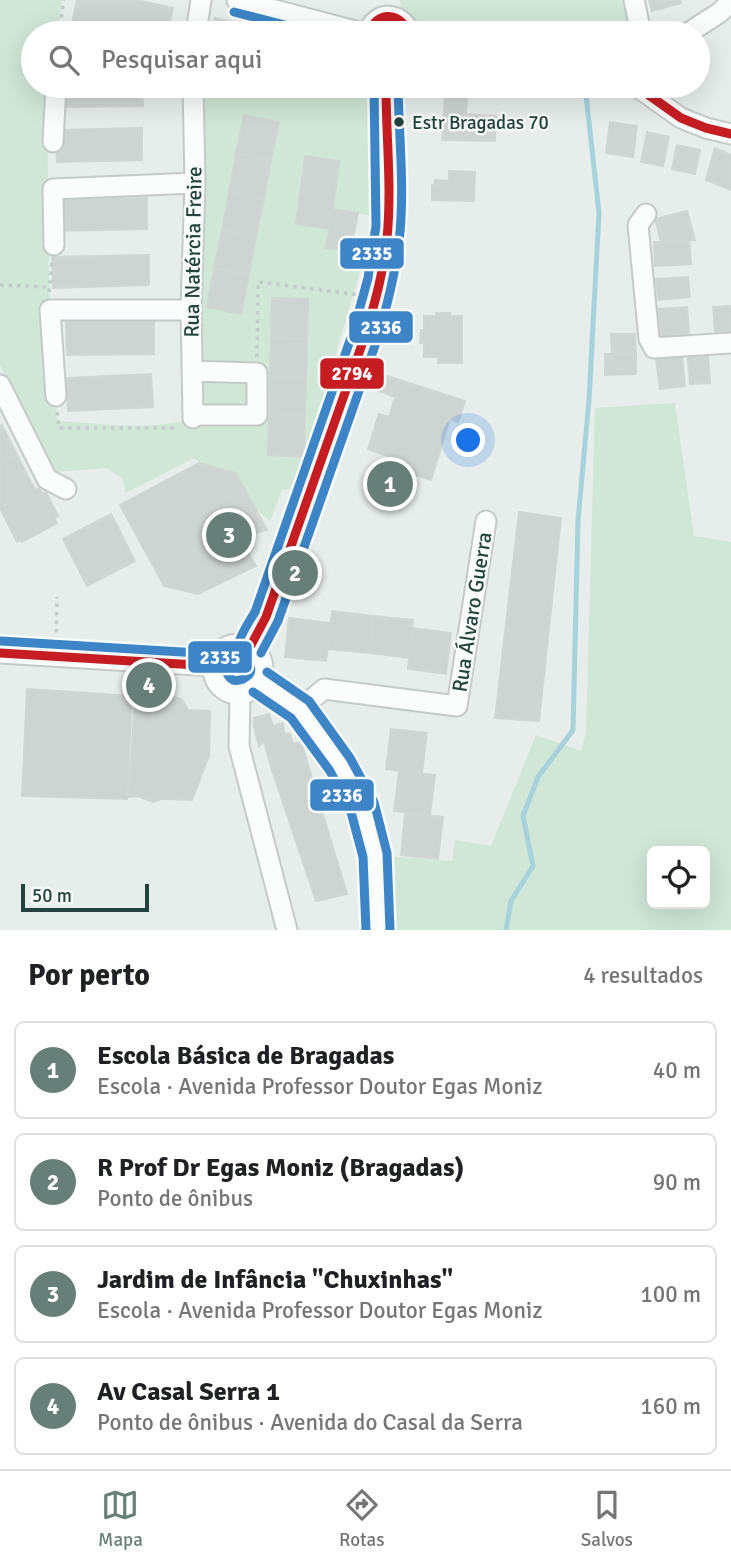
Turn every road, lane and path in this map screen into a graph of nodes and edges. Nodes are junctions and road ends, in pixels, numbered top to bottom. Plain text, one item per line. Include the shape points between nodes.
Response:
1 (64, 0) edge
2 (201, 0) edge
3 (237, 0) edge
4 (634, 0) edge
5 (731, 2) edge
6 (388, 8) edge
7 (61, 21) edge
8 (198, 21) edge
9 (318, 21) edge
10 (375, 21) edge
11 (403, 21) edge
12 (638, 21) edge
13 (707, 21) edge
14 (55, 98) edge
15 (193, 98) edge
16 (386, 98) edge
17 (655, 98) edge
18 (731, 134) edge
19 (53, 142) dead end
20 (195, 183) junction
21 (646, 214) dead end
22 (54, 245) joint
23 (0, 285) edge
24 (49, 287) junction
25 (377, 297) junction
26 (50, 310) junction
27 (191, 310) junction
28 (731, 343) edge
29 (193, 371) junction
30 (257, 373) junction
31 (0, 385) edge
32 (56, 396) dead end
33 (193, 417) junction
34 (58, 428) dead end
35 (66, 489) dead end
36 (486, 521) dead end
37 (57, 597) dead end
38 (250, 646) junction
39 (0, 653) edge
40 (56, 656) junction
41 (213, 666) junction
42 (260, 682) junction
43 (240, 694) junction
44 (300, 709) junction
45 (287, 930) edge
46 (378, 930) edge

1 - 7 path
2 - 8 street
3 - 9 street
4 - 12 street
5 - 13 street
6 - 10 street
6 - 11 street
14 - 19 street
15 - 20 street, Rua Natércia Freire
16 - 25 street via 388,227
17 - 18 street via 681,118
20 - 22 street via 53,189
20 - 27 street, Rua Natércia Freire
21 - 28 street via 638,225 649,339 654,348
22 - 24 path
23 - 24 path
24 - 26 path
25 - 30 path via 258,282
25 - 38 street via 267,617
26 - 27 street
26 - 32 street
27 - 29 street, Rua Natércia Freire
29 - 30 street
29 - 33 street, Rua Natércia Freire
30 - 33 street via 257,415
31 - 35 street via 47,478
33 - 34 path via 178,428
36 - 44 street, Rua Álvaro Guerra via 457,706 324,689
37 - 40 path
38 - 41 street via 227,646
38 - 42 street via 261,659
39 - 40 street
40 - 41 street
41 - 43 street via 220,686
42 - 43 street
42 - 44 street
43 - 45 street via 239,746
44 - 46 street via 340,765 363,808 375,855

